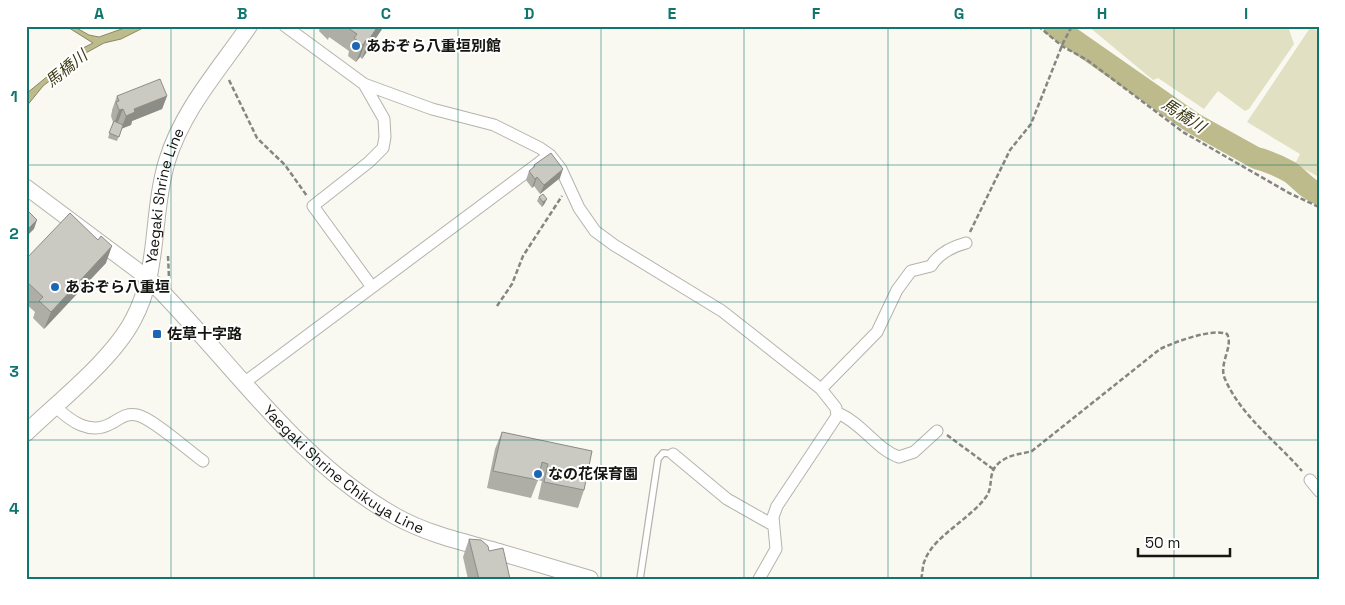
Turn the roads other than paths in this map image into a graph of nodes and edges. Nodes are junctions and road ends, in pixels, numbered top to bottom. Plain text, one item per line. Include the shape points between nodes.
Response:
1 (249, 26) edge
2 (285, 26) edge
3 (364, 84) junction
4 (550, 155) junction
5 (26, 187) edge
6 (966, 243) road end
7 (149, 280) junction
8 (372, 287) junction
9 (245, 382) junction
10 (821, 389) junction
11 (54, 406) junction
12 (838, 413) junction
13 (936, 431) road end
14 (26, 433) edge
15 (673, 454) joint
16 (203, 461) dead end
17 (1310, 480) road end
18 (1319, 491) edge
19 (773, 525) junction
20 (590, 579) edge
21 (640, 579) edge
22 (760, 579) edge

1 - 7 main road, Yaegaki Shrine Line via 199,93 177,131 166,164
2 - 3 street
3 - 4 street via 432,109 494,125 528,140
3 - 8 street via 384,119 383,148 313,206
4 - 8 street
4 - 10 street via 595,231 614,246 722,311
5 - 7 street
6 - 10 street via 952,247 935,259 931,266 912,271 897,290 877,332
7 - 9 main road, Yaegaki Shrine Chikuya Line
7 - 11 main road, Yaegaki Shrine Line via 133,322 115,346
8 - 9 street
9 - 20 main road, Yaegaki Shrine Chikuya Line via 290,433 322,463 395,516 442,536
10 - 12 street
11 - 14 main road, Yaegaki Shrine Line
11 - 16 street via 66,418 92,428 106,426 123,416 139,415
12 - 13 street via 851,418 889,453 899,457 914,452
12 - 19 street via 777,506
15 - 19 street via 727,499
15 - 21 lane via 663,453 658,459
17 - 18 street
19 - 22 street via 776,549

